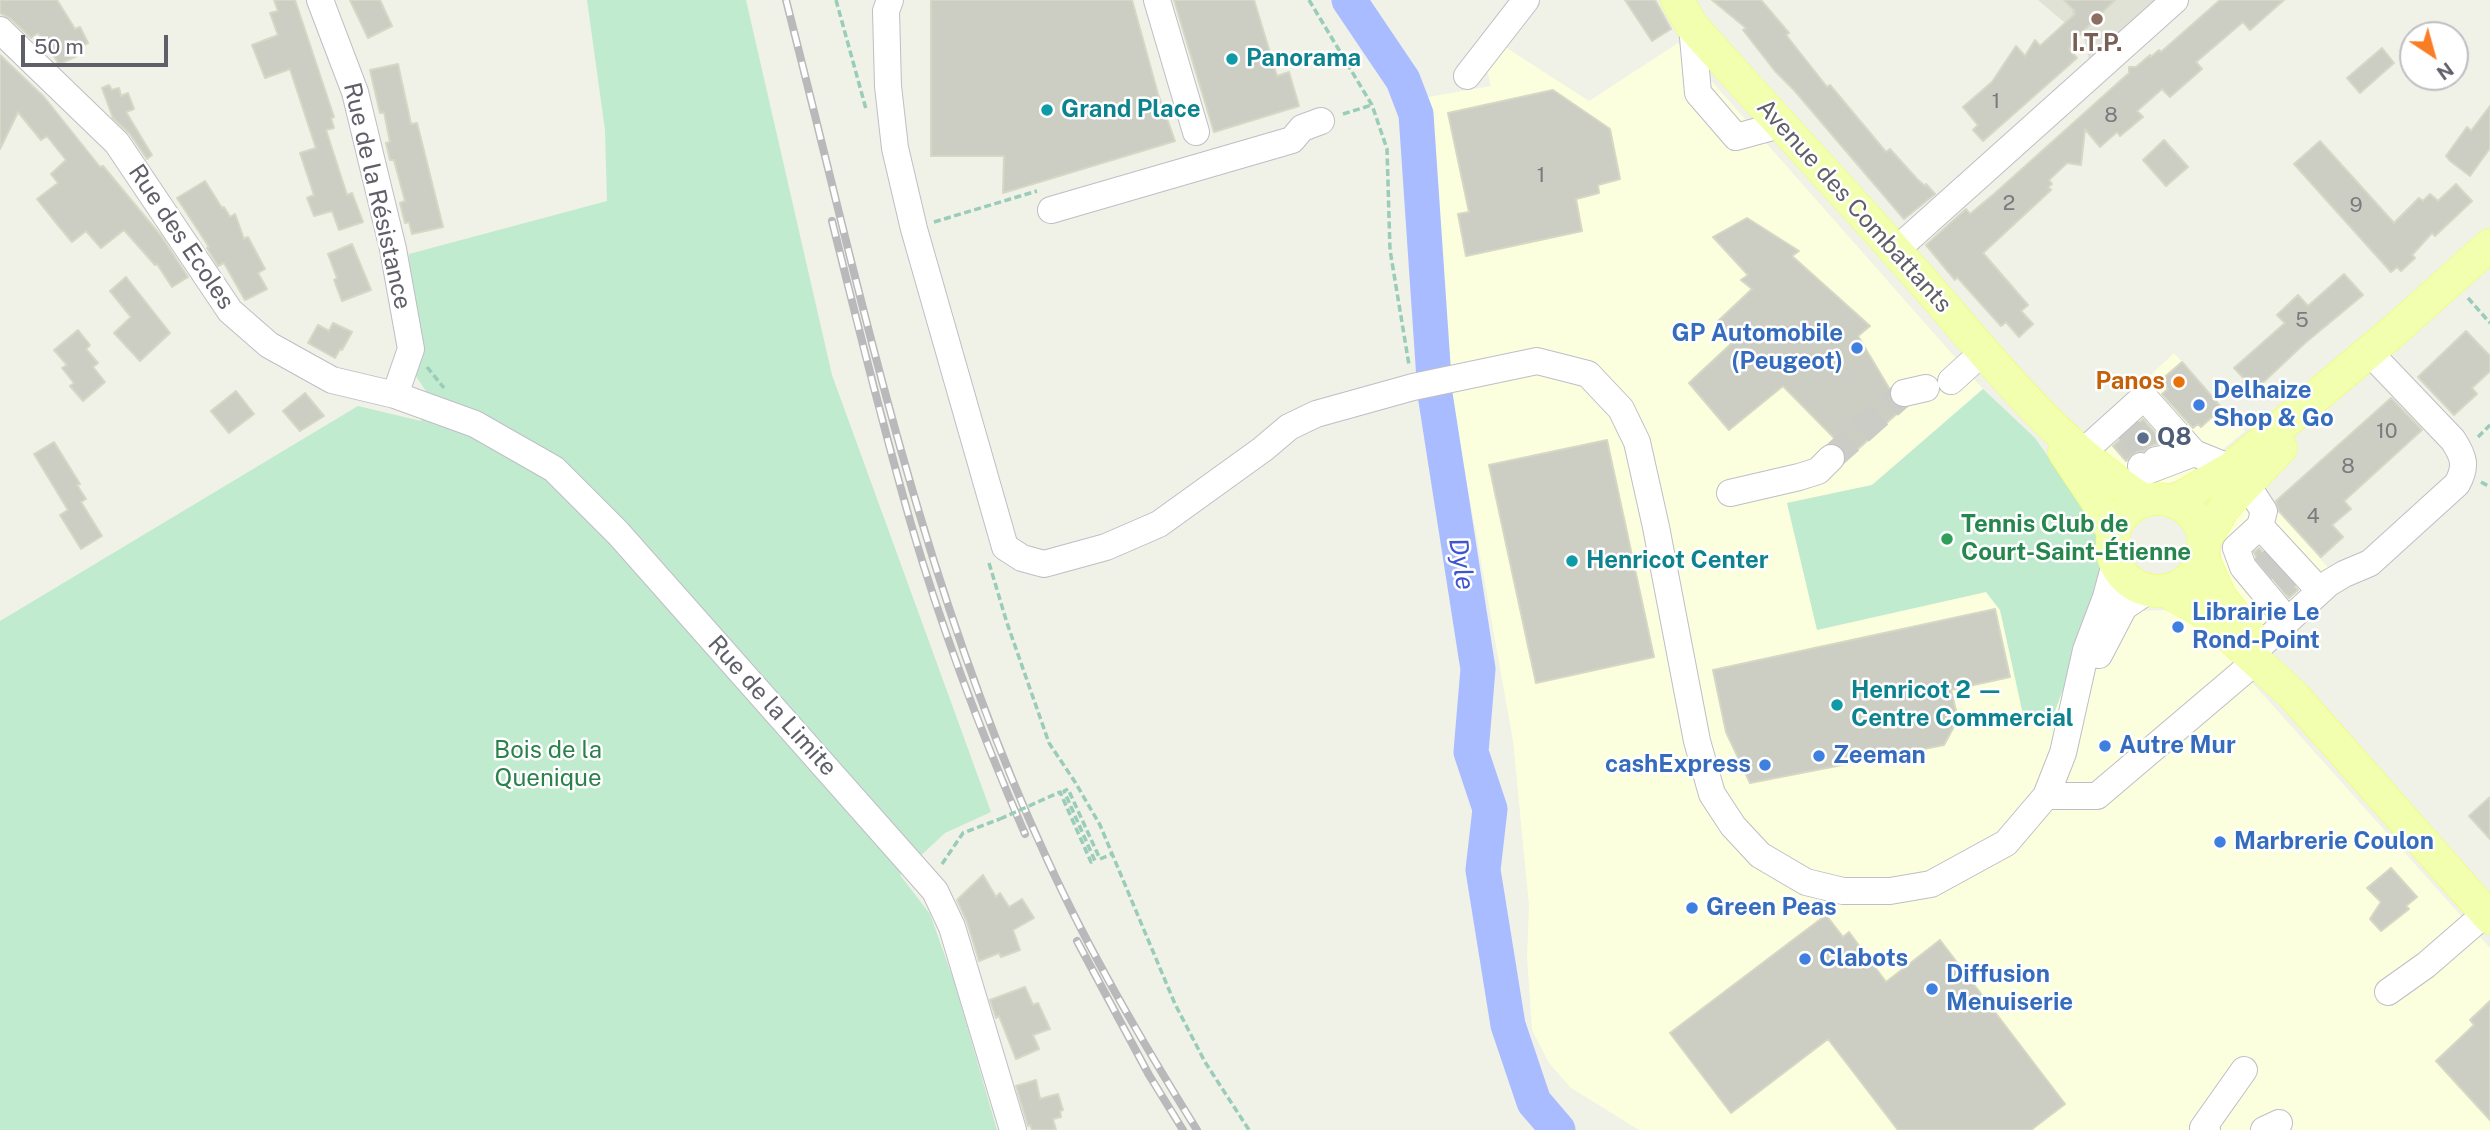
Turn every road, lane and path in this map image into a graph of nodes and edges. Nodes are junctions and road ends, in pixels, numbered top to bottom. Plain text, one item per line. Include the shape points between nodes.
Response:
1 (320, 0) edge
2 (890, 0) edge
3 (1157, 0) edge
4 (1309, 0) edge
5 (1526, 0) edge
6 (2175, 0) edge
7 (1685, 13) edge
8 (0, 30) edge
9 (1466, 76) dead end
10 (1372, 105) junction
11 (1321, 121) joint
12 (1780, 125) junction
13 (1196, 132) dead end
14 (1051, 210) dead end
15 (2490, 245) edge
16 (1896, 250) junction
17 (2451, 279) junction
18 (2490, 323) edge
19 (1983, 352) junction
20 (2369, 352) junction
21 (1415, 387) junction
22 (1927, 387) tunnel mouth
23 (395, 395) junction
24 (2036, 410) junction
25 (2119, 425) junction
26 (1831, 458) tunnel mouth
27 (2239, 477) junction
28 (1730, 493) dead end
29 (2159, 502) junction
30 (2203, 549) junction
31 (2115, 550) junction
32 (2277, 572) junction
33 (2157, 590) junction
34 (2258, 654) junction
35 (2072, 709) junction
36 (2046, 796) junction
37 (1112, 853) dead end
38 (929, 883) junction
39 (2488, 916) edge
40 (2388, 992) dead end
41 (2244, 1070) dead end
42 (1013, 1130) edge
43 (2207, 1130) edge

1 - 23 street, Rue de la Résistance via 355,92 393,248 411,349
2 - 21 street via 886,11 893,135 914,229 1004,547 1044,564 1106,547 1158,524 1289,427 1316,414
3 - 13 street
4 - 10 path
5 - 9 street
6 - 16 street
7 - 12 main road, Avenue des Combattants
7 - 12 street via 1698,93 1736,137
8 - 23 street, Rue des Ecoles via 117,143 230,311 269,345 332,380
10 - 11 path
10 - 21 path via 1387,149 1390,250
11 - 14 street via 1301,128 1292,140
12 - 16 main road, Avenue des Combattants
15 - 17 main road
16 - 19 main road, Avenue des Combattants
17 - 18 path
17 - 20 main road
19 - 22 street
19 - 24 main road, Avenue des Combattants
20 - 27 main road
20 - 32 street via 2453,440 2463,455 2463,474 2457,485 2370,563 2344,574
21 - 36 street via 1537,361 1588,374 1621,409 1637,442 1664,525 1698,741 1712,794 1760,855 1806,881 1843,891 1890,891 1931,884 2006,843
23 - 38 street, Rue de la Limite via 475,424 554,469 618,533
24 - 25 main road, Avenue des Combattants
24 - 31 main road, Avenue des Combattants via 2096,500
25 - 27 street via 2144,397 2165,456
25 - 29 main road, Avenue des Combattants via 2117,483
26 - 28 street via 1818,471
27 - 29 main road
27 - 30 main road
27 - 32 street via 2264,511
29 - 30 main road via 2184,507 2198,522
29 - 31 main road via 2131,508 2121,517
30 - 33 main road via 2198,568 2188,580
30 - 34 main road via 2220,596
31 - 33 main road via 2135,585
31 - 35 street via 2106,597 2086,650
32 - 34 street
33 - 34 main road via 2203,612
33 - 35 street via 2124,607
34 - 36 street via 2097,796
34 - 39 main road
35 - 36 street via 2063,753
37 - 38 path, bridge via 1100,859 1068,789 1064,791 1095,861 1091,862 1060,792 963,833
38 - 42 street, Rue de la Limite via 953,927
39 - 40 street
41 - 43 street via 2203,1128

